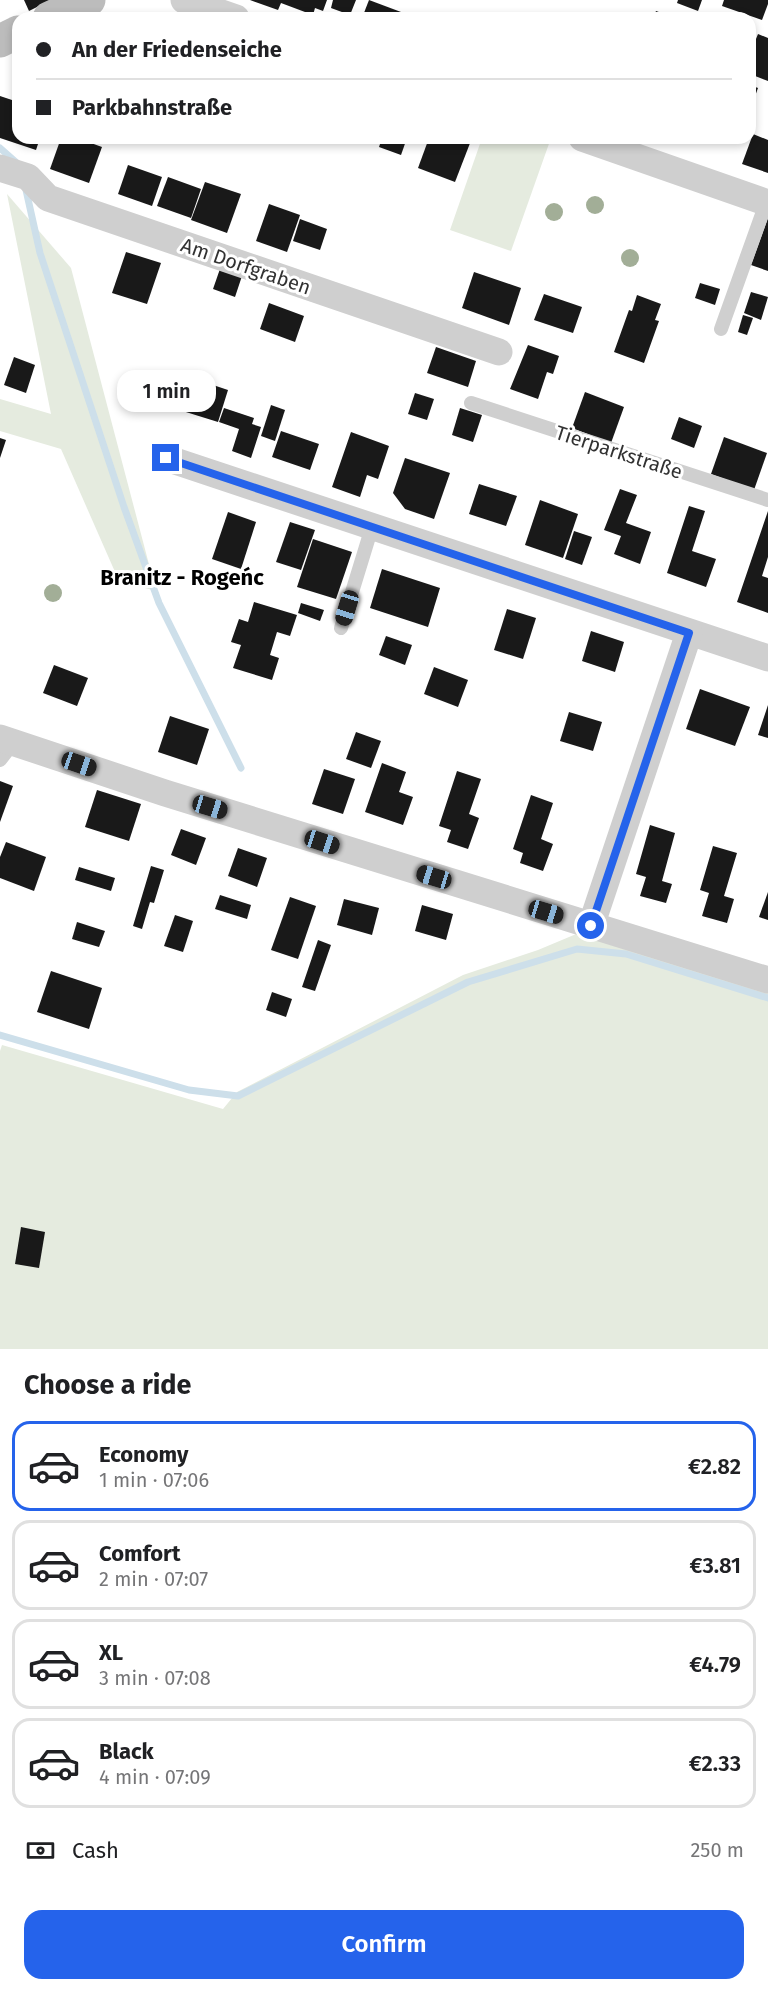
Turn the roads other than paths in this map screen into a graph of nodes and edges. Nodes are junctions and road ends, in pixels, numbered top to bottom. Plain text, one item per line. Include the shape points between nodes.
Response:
1 (89, 0) edge
2 (184, 0) edge
3 (63, 12) edge
4 (219, 12) edge
5 (599, 144) edge
6 (0, 168) edge
7 (767, 203) edge
8 (721, 329) dead end
9 (499, 352) dead end
10 (471, 403) dead end
11 (166, 458) dead end
12 (768, 501) edge
13 (372, 527) junction
14 (340, 628) dead end
15 (689, 633) junction
16 (768, 658) edge
17 (5, 747) edge
18 (591, 926) junction
19 (768, 980) edge

1 - 3 street
2 - 4 street
5 - 7 street
6 - 9 street, Am Dorfgraben via 28,177 48,198
7 - 8 lane
10 - 12 lane, Tierparkstraße
11 - 13 street
13 - 14 lane
13 - 15 street
15 - 16 street
15 - 18 street
17 - 18 street
18 - 19 street

